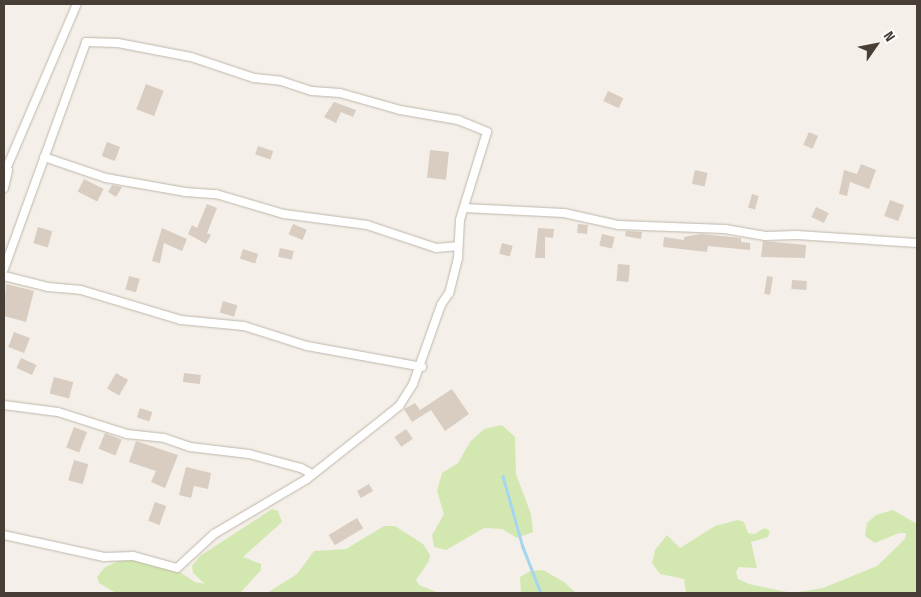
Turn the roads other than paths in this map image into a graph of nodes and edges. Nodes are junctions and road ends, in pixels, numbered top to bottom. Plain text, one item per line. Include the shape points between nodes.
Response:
1 (77, 4) edge
2 (12, 156) junction
3 (44, 157) junction
4 (4, 174) edge
5 (4, 188) edge
6 (464, 208) junction
7 (917, 243) edge
8 (457, 246) junction
9 (4, 269) edge
10 (4, 276) edge
11 (422, 367) junction
12 (4, 406) edge
13 (312, 474) junction
14 (4, 535) edge

1 - 2 street
2 - 4 street
2 - 5 street
3 - 6 street via 86,42 106,41 191,56 254,78 287,82 312,91 340,93 400,110 458,120 482,129 487,132
3 - 8 street via 106,178 216,194 284,214 367,225 436,248
3 - 9 street
6 - 7 street via 564,213 618,225
6 - 8 street
8 - 11 street via 454,278 441,305
10 - 11 street via 48,288 80,290 181,320 244,326 306,346
11 - 13 street via 399,406
12 - 13 street via 58,412 128,434 164,438 190,447 249,454
13 - 14 street via 214,534 177,568 133,556 104,556

